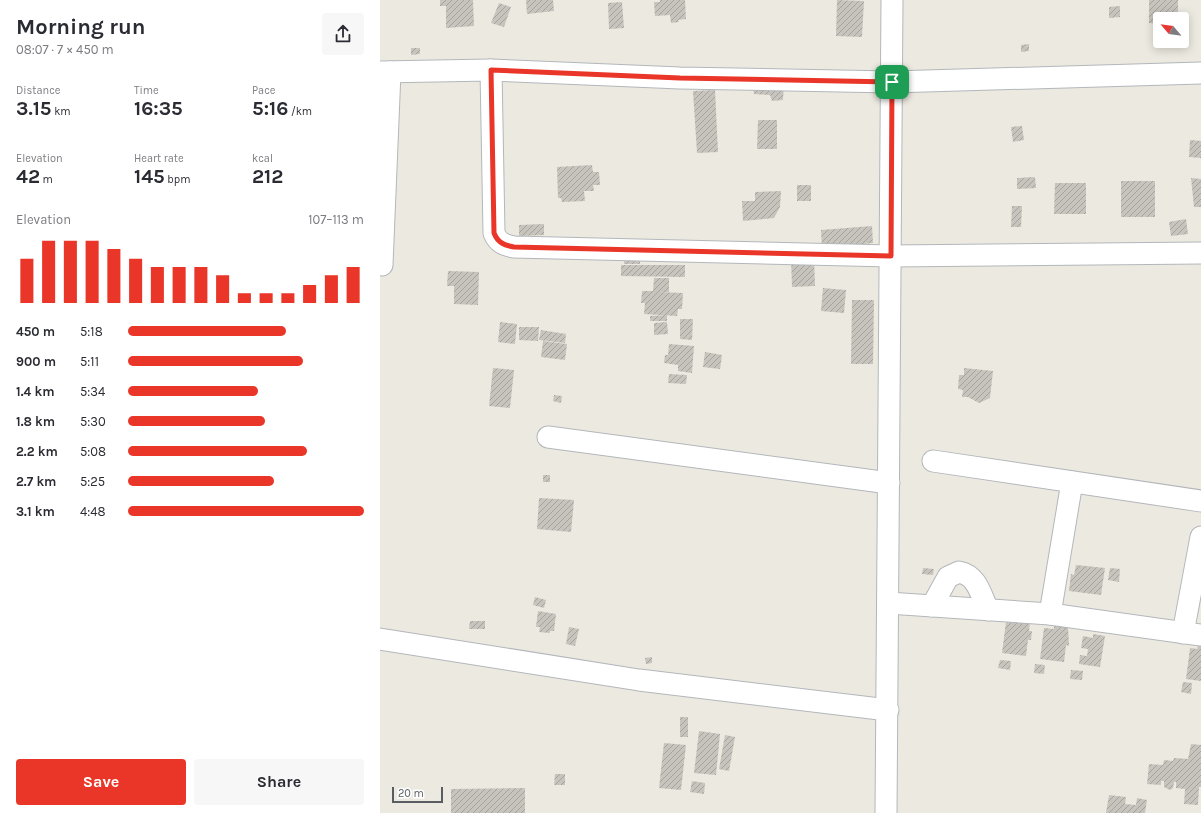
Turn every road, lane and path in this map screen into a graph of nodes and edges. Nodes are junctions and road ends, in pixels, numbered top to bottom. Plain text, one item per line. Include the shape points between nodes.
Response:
1 (892, 0) edge
2 (491, 70) junction
3 (385, 72) edge
4 (1201, 73) edge
5 (892, 82) junction
6 (383, 177) edge
7 (1201, 253) edge
8 (891, 256) junction
9 (382, 265) dead end
10 (548, 437) dead end
11 (933, 461) dead end
12 (1072, 482) junction
13 (889, 483) junction
14 (1201, 501) edge
15 (1201, 537) edge
16 (888, 603) junction
17 (932, 606) junction
18 (988, 610) junction
19 (1050, 614) junction
20 (1192, 634) edge
21 (380, 640) edge
22 (888, 710) junction
23 (886, 813) edge

1 - 5 street
2 - 3 street
2 - 5 street via 680,78
2 - 8 street via 494,233 498,241 504,245
3 - 6 street
4 - 5 street
5 - 8 street
6 - 9 street
7 - 8 street
8 - 13 street
10 - 13 street
11 - 12 street
12 - 14 street
12 - 19 street
13 - 16 street
15 - 20 street
16 - 17 street
16 - 22 street
17 - 18 street
17 - 18 street via 948,577 959,572 967,573 974,580
18 - 19 street
19 - 20 street
21 - 22 street via 639,680
22 - 23 street

